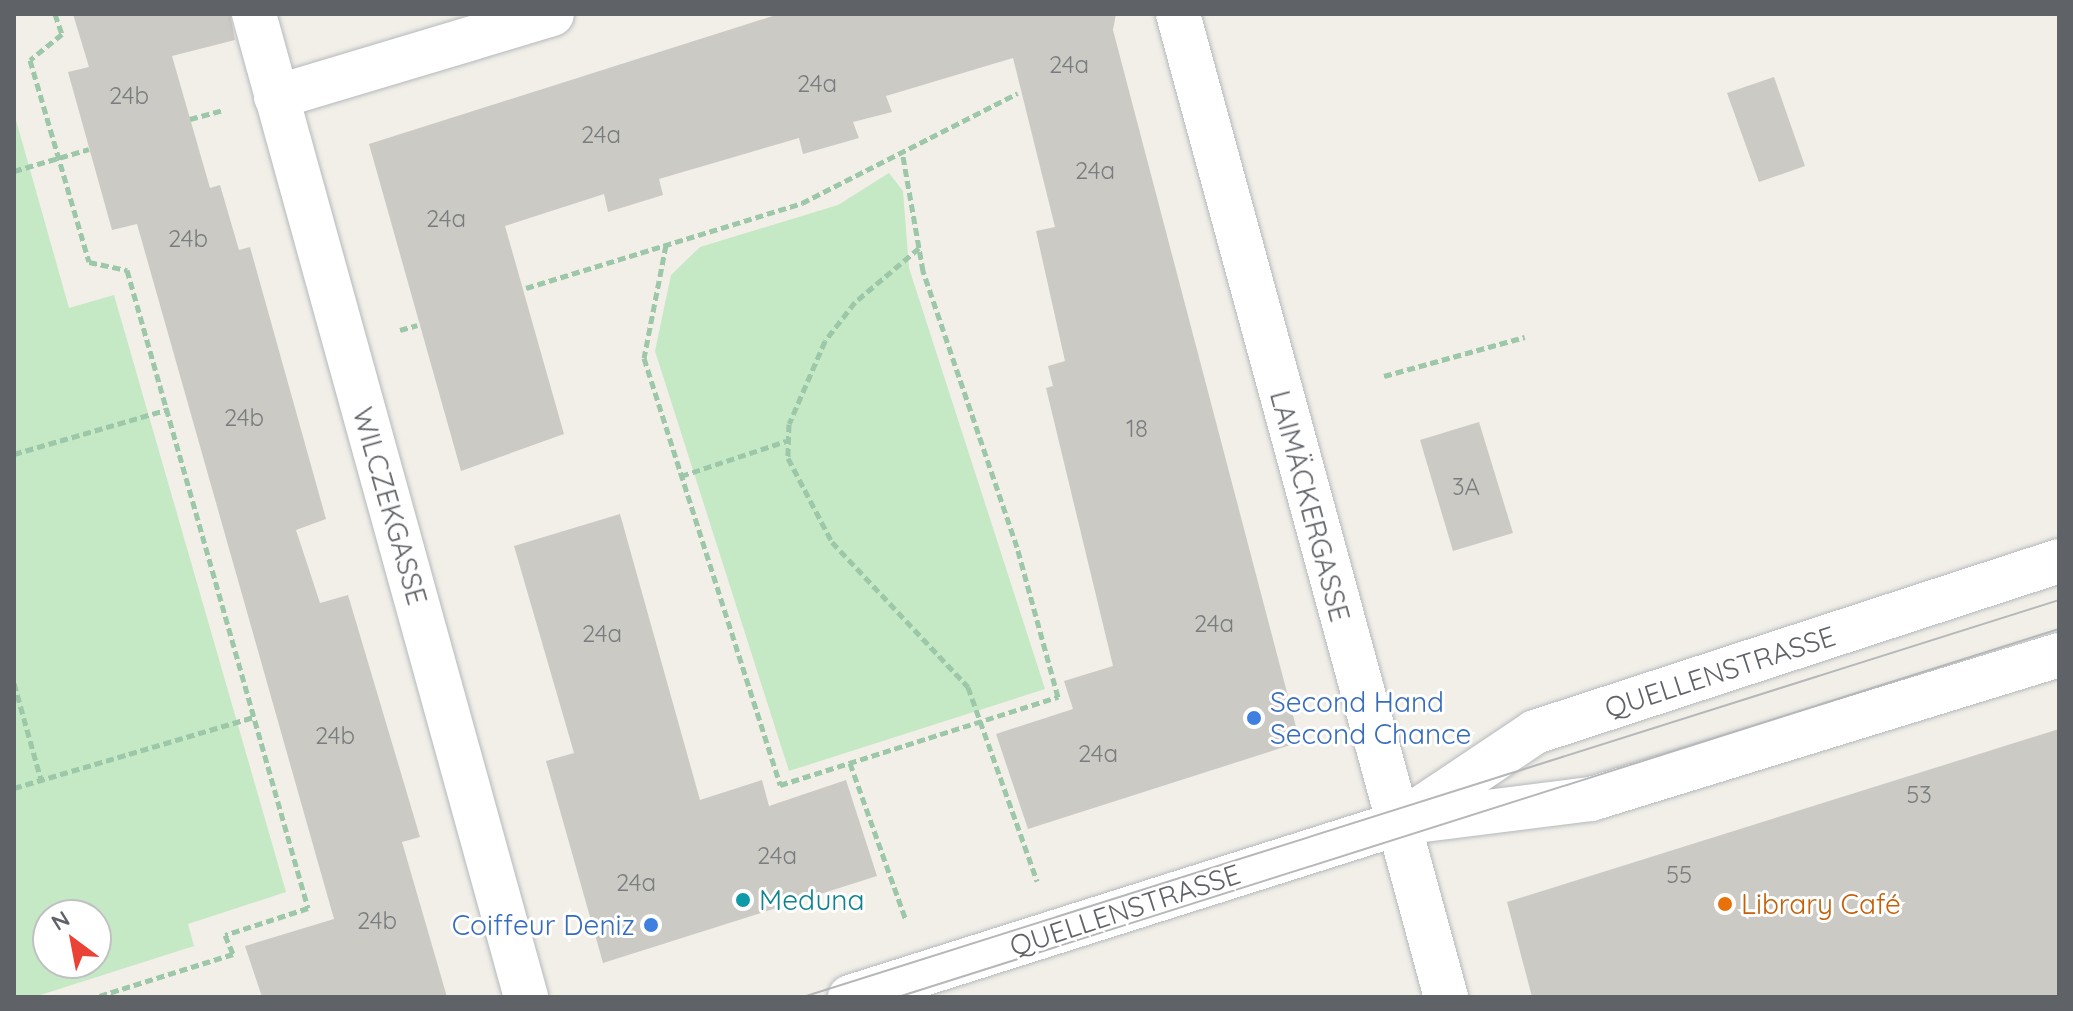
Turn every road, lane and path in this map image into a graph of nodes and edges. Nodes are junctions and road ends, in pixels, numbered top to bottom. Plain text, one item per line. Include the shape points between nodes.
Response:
1 (55, 14) edge
2 (254, 14) edge
3 (552, 14) edge
4 (1178, 14) edge
5 (1018, 93) dead end
6 (276, 97) junction
7 (89, 149) dead end
8 (902, 151) junction
9 (59, 158) junction
10 (14, 171) edge
11 (666, 245) junction
12 (919, 248) junction
13 (526, 288) dead end
14 (1525, 337) dead end
15 (1384, 376) dead end
16 (169, 409) junction
17 (786, 441) junction
18 (14, 454) edge
19 (681, 476) junction
20 (2059, 561) edge
21 (2059, 655) edge
22 (14, 683) edge
23 (254, 717) junction
24 (982, 721) junction
25 (850, 763) junction
26 (41, 780) junction
27 (14, 788) edge
28 (1400, 823) junction
29 (1055, 932) junction
30 (924, 974) junction
31 (96, 997) edge
32 (526, 997) edge
33 (850, 997) edge
34 (1446, 997) edge

1 - 9 path via 62,34 30,60
2 - 6 street, WILCZEKGASSE
3 - 6 street
4 - 28 street, LAIMÄCKERGASSE
5 - 8 path
6 - 32 street, WILCZEKGASSE
7 - 9 path
8 - 11 path via 802,203
8 - 12 path
9 - 10 path
9 - 16 path via 89,262 127,270
11 - 13 path
11 - 19 path via 644,358
12 - 17 path via 855,302 825,341 800,388
12 - 24 path via 1058,697
14 - 15 path
16 - 18 path
16 - 23 path
17 - 19 path
17 - 24 path via 797,485 832,542 882,603 954,669
19 - 25 path via 780,785
20 - 28 street, QUELLENSTRASSE via 1535,732
21 - 28 street, QUELLENSTRASSE via 1591,799
22 - 26 path
23 - 26 path
23 - 31 path via 308,908 225,935 233,954
24 - 25 path
24 - 29 path
25 - 30 path
26 - 27 path
28 - 29 street, QUELLENSTRASSE
28 - 34 street, LAIMÄCKERGASSE
29 - 30 street, QUELLENSTRASSE
30 - 33 street, QUELLENSTRASSE

